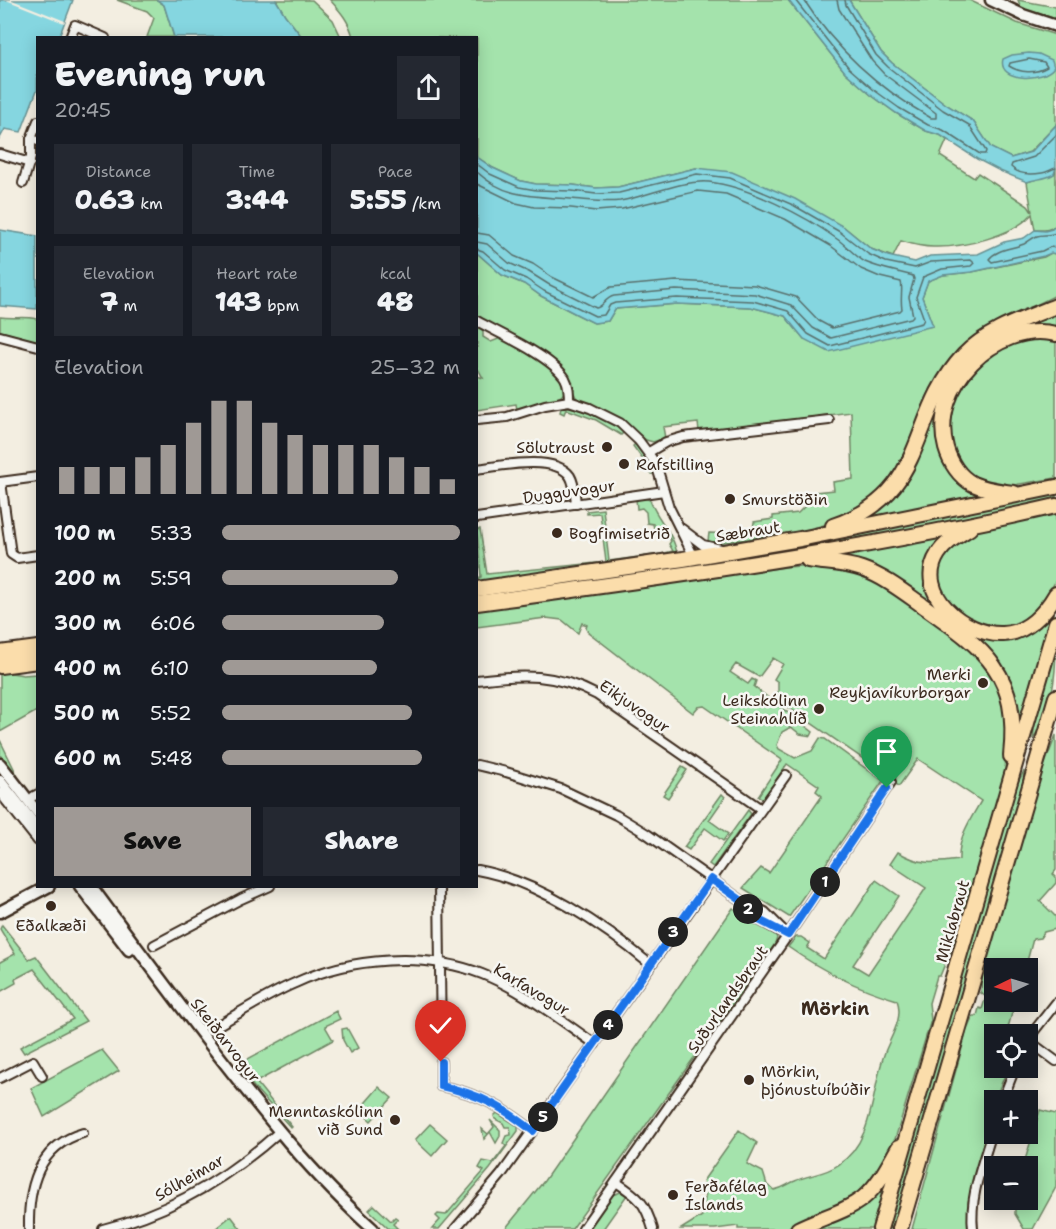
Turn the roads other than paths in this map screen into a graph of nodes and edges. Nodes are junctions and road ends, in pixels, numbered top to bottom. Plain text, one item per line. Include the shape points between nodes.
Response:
1 (991, 0) edge
2 (1056, 26) edge
3 (71, 36) edge
4 (100, 36) edge
5 (34, 140) edge
6 (0, 154) edge
7 (30, 163) junction
8 (23, 183) dead end
9 (1056, 299) edge
10 (1056, 306) edge
11 (1023, 319) junction
12 (478, 322) edge
13 (1056, 334) edge
14 (0, 336) edge
15 (36, 345) edge
16 (569, 401) junction
17 (478, 420) edge
18 (829, 420) dead end
19 (649, 452) junction
20 (478, 469) edge
21 (36, 477) edge
22 (0, 482) edge
23 (1056, 487) edge
24 (664, 491) junction
25 (1022, 495) junction
26 (576, 504) junction
27 (1056, 506) edge
28 (478, 518) edge
29 (977, 524) junction
30 (678, 526) junction
31 (800, 539) junction
32 (735, 550) junction
33 (36, 555) edge
34 (694, 557) junction
35 (794, 558) junction
36 (701, 573) junction
37 (478, 589) edge
38 (1056, 594) edge
39 (478, 603) edge
40 (1056, 623) edge
41 (36, 648) edge
42 (0, 653) edge
43 (36, 661) edge
44 (0, 666) edge
45 (478, 680) edge
46 (1056, 697) edge
47 (1056, 726) edge
48 (1039, 757) junction
49 (0, 764) edge
50 (478, 765) edge
51 (786, 775) dead end
52 (0, 781) edge
53 (891, 783) dead end
54 (1007, 789) junction
55 (0, 793) edge
56 (761, 809) junction
57 (36, 810) edge
58 (36, 827) edge
59 (36, 838) edge
60 (478, 870) edge
61 (711, 879) junction
62 (45, 888) edge
63 (82, 888) edge
64 (93, 888) edge
65 (266, 888) edge
66 (439, 888) edge
67 (0, 912) edge
68 (788, 935) junction
69 (154, 945) dead end
70 (440, 962) junction
71 (651, 964) junction
72 (1056, 1003) edge
73 (215, 1027) dead end
74 (1038, 1028) edge
75 (595, 1044) junction
76 (441, 1047) dead end
77 (1038, 1049) edge
78 (1056, 1061) edge
79 (441, 1062) dead end
80 (42, 1076) dead end
81 (0, 1078) edge
82 (910, 1127) junction
83 (533, 1131) junction
84 (82, 1133) dead end
85 (277, 1134) junction
86 (989, 1144) edge
87 (616, 1182) junction
88 (29, 1229) edge
89 (103, 1229) edge
90 (362, 1229) edge
91 (373, 1229) edge
92 (455, 1229) edge
93 (583, 1229) edge
94 (653, 1229) edge
95 (798, 1229) edge
96 (880, 1229) edge
97 (900, 1229) edge
98 (973, 1229) edge

1 - 2 street
3 - 4 street via 75,25
5 - 7 street
6 - 7 street
7 - 8 street
9 - 11 highway
10 - 11 highway
11 - 31 highway via 991,334 955,365 938,391 908,465 882,500 861,514
12 - 16 street via 560,372 567,384
13 - 25 highway via 1025,334 989,350 956,381 945,409 944,441 954,466 972,483
14 - 15 street
16 - 17 street via 507,417
16 - 19 street via 620,423
18 - 19 street via 683,437
19 - 24 street
20 - 26 street via 523,463 563,469 574,486
21 - 22 street
22 - 33 street via 11,554 17,558
23 - 25 highway, Sæbraut
24 - 26 street, Dugguvogur
24 - 30 street
25 - 31 highway, Sæbraut
26 - 28 street, Dugguvogur
27 - 29 highway, Sæbraut
29 - 35 highway, Sæbraut
29 - 38 highway via 945,545 933,563 932,586 943,606 981,631 1005,634 1030,624
30 - 32 street via 704,545
30 - 34 street
31 - 32 highway, Sæbraut
32 - 34 highway, Sæbraut
34 - 36 street
34 - 37 highway, Sæbraut
35 - 36 highway, Sæbraut
35 - 54 highway via 842,564 871,573 976,644 996,669 1011,708
36 - 39 highway, Sæbraut
40 - 54 highway, Miklabraut
41 - 42 highway
43 - 44 highway
45 - 56 street, Eikjuvogur via 530,675 580,686
46 - 48 highway
47 - 48 highway
48 - 97 highway
49 - 57 street
50 - 61 street via 548,784 598,806
51 - 56 street
52 - 58 street
53 - 68 street, Suðurlandsbraut
54 - 82 highway, Miklabraut
55 - 59 street
56 - 61 street
60 - 71 street via 525,885 570,907
61 - 68 street via 742,901 759,920
61 - 71 street
62 - 67 street
63 - 85 street, Skeiðarvogur
64 - 85 street, Skeiðarvogur
65 - 69 street
66 - 70 street
68 - 87 street, Suðurlandsbraut
70 - 73 street, Karfavogur via 386,961 329,971 297,982
70 - 75 street, Karfavogur via 484,975 512,989
70 - 76 street
71 - 75 street
72 - 74 street
75 - 83 street
77 - 78 street
79 - 83 street via 441,1086 483,1097
80 - 81 street via 33,1060
82 - 95 highway via 887,1168 865,1196
82 - 96 highway, Miklabraut
83 - 92 street
84 - 88 street via 58,1145 40,1167 30,1197
85 - 89 street, Sólheimar via 194,1194 151,1214
85 - 90 street, Skeiðarvogur
85 - 91 street, Skeiðarvogur
86 - 98 street via 975,1192
87 - 93 street, Suðurlandsbraut
87 - 94 street via 644,1203

